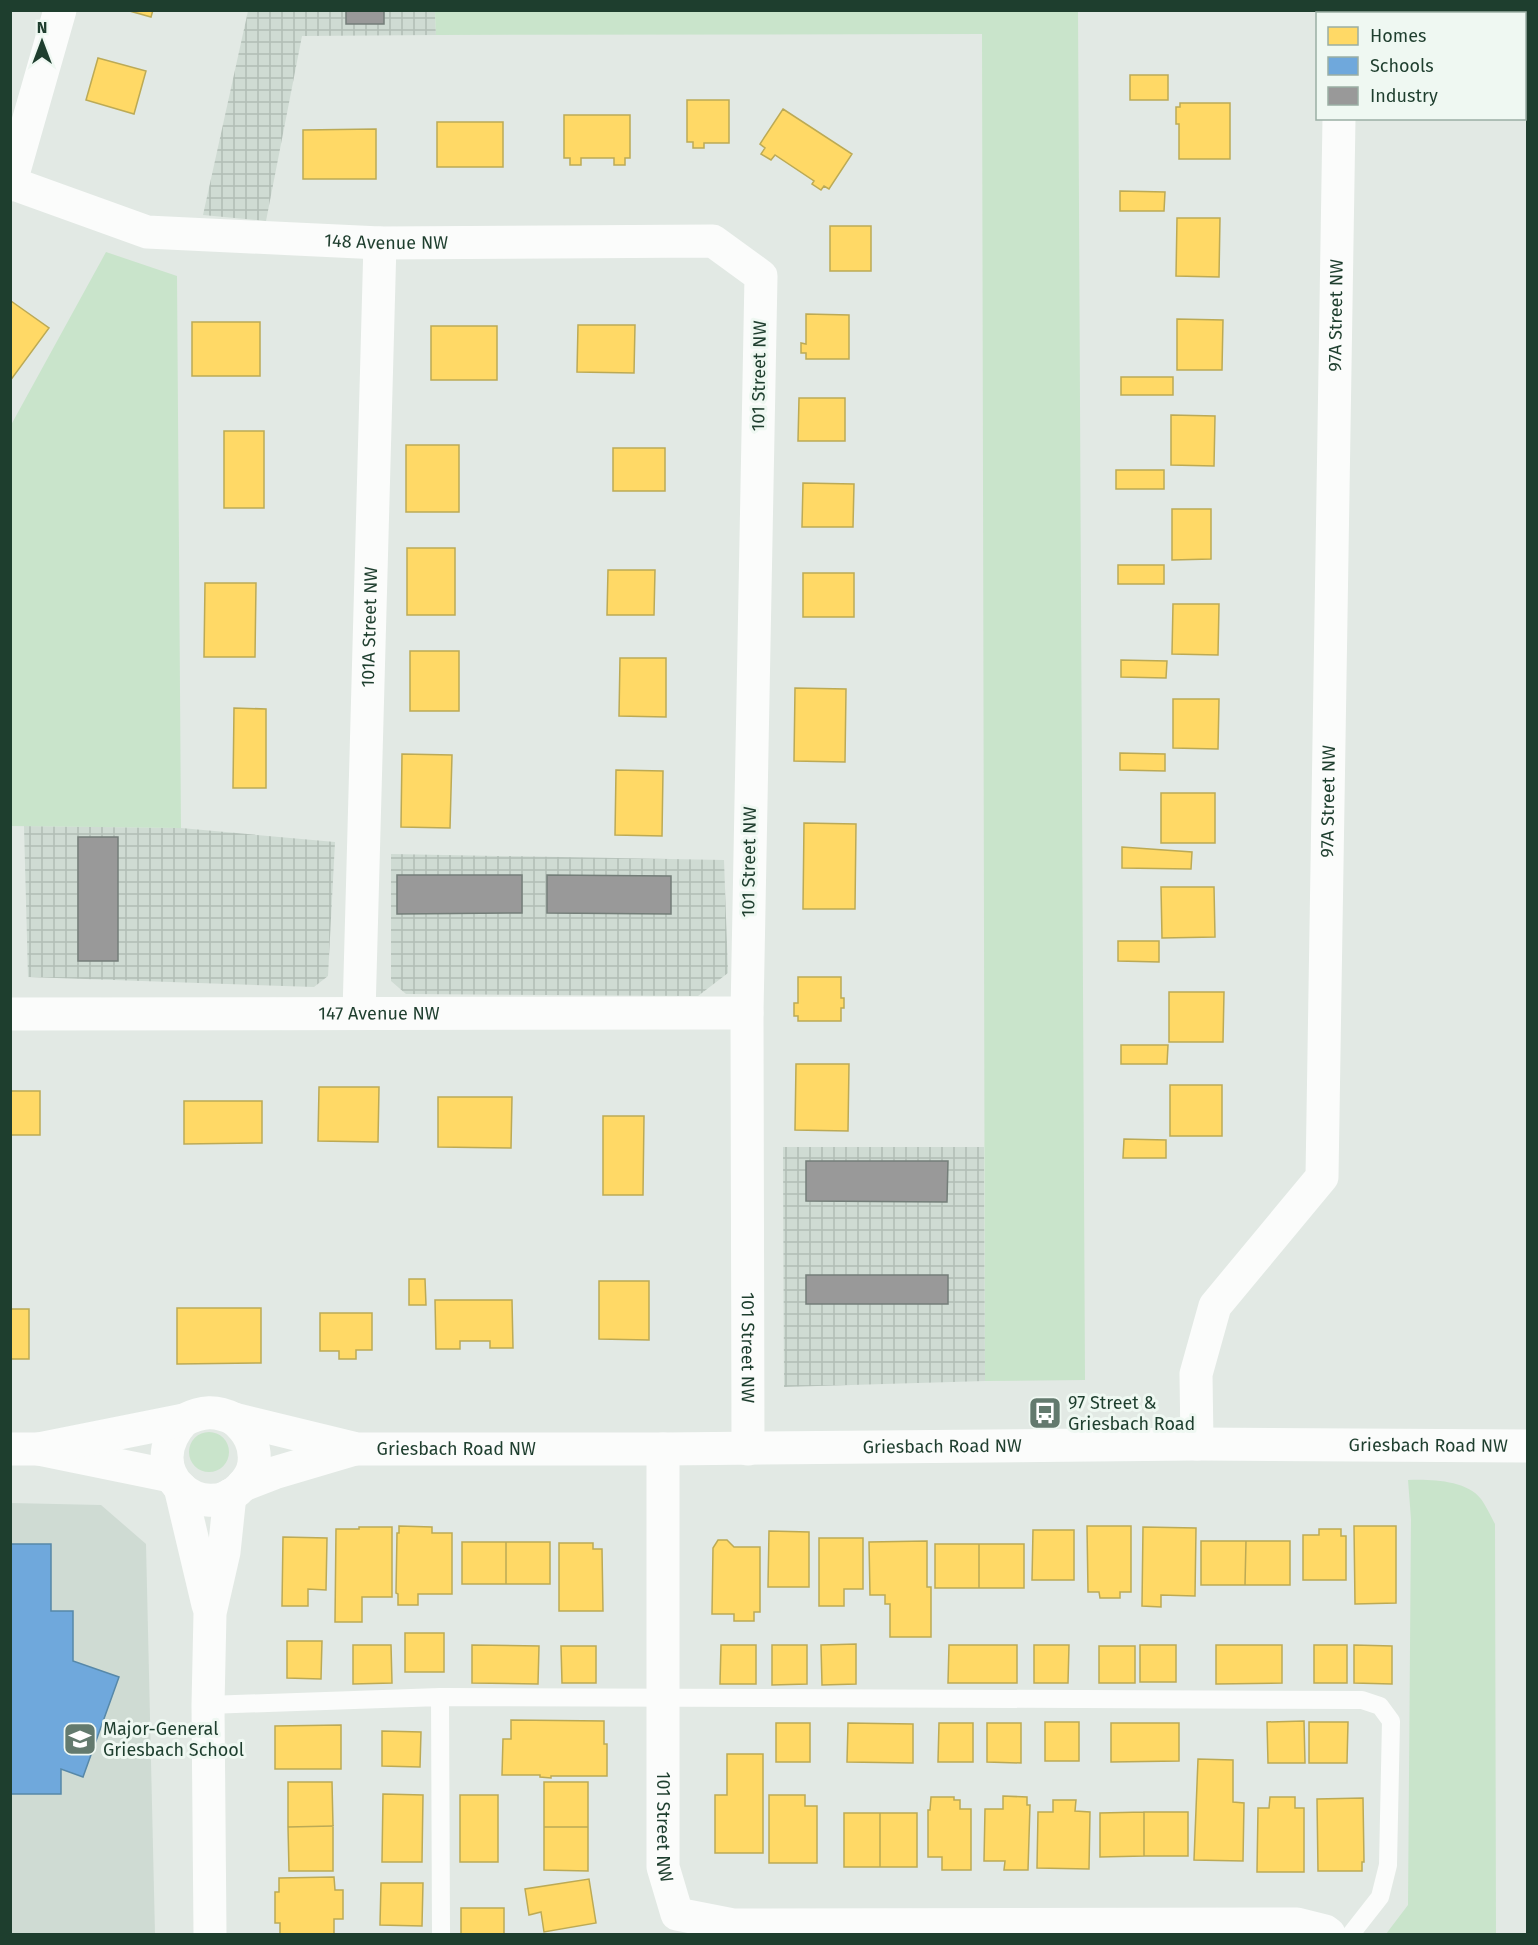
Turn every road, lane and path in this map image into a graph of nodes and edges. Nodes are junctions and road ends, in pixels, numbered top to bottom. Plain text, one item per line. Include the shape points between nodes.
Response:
1 (60, 10) edge
2 (1339, 120) edge
3 (11, 184) edge
4 (380, 243) junction
5 (761, 276) joint
6 (359, 1013) junction
7 (747, 1013) junction
8 (10, 1014) edge
9 (234, 1419) junction
10 (184, 1420) junction
11 (1197, 1444) junction
12 (1527, 1446) edge
13 (25, 1449) edge
14 (357, 1449) junction
15 (663, 1449) junction
16 (748, 1449) junction
17 (176, 1481) junction
18 (236, 1490) junction
19 (210, 1613) junction
20 (440, 1696) junction
21 (662, 1699) junction
22 (208, 1705) junction
23 (1121, 1929) edge
24 (1335, 1933) edge
25 (210, 1935) edge
26 (441, 1935) edge

1 - 3 street
2 - 11 street, 97A Street NW via 1322,1177 1215,1306 1196,1374
3 - 4 street, 148 Avenue NW via 147,232
4 - 5 street, 148 Avenue NW via 713,242
4 - 6 street, 101A Street NW
5 - 7 street, 101 Street NW
6 - 7 street, 147 Avenue NW
6 - 8 street, 147 Avenue NW
7 - 16 street, 101 Street NW
9 - 10 street, Griesbach Road NW via 209,1412
9 - 14 street, Griesbach Road NW
9 - 18 street via 245,1428 255,1454 253,1468
10 - 13 street, Griesbach Road NW
10 - 17 street via 168,1443 166,1457
11 - 12 street, Griesbach Road NW
11 - 16 street, Griesbach Road NW
13 - 17 street, Griesbach Road NW
14 - 15 street, Griesbach Road NW
14 - 18 street, Griesbach Road NW via 274,1473
15 - 16 street, Griesbach Road NW
15 - 21 street, 101 Street NW
17 - 18 street, Griesbach Road NW via 198,1498 212,1500
17 - 19 street
18 - 19 street
19 - 22 street
20 - 21 lane
20 - 22 lane
20 - 26 lane
21 - 23 street, 101 Street NW via 663,1867 677,1914 733,1925
21 - 24 lane via 1362,1700 1380,1706 1391,1721 1388,1865 1380,1897
22 - 25 street
23 - 24 street via 1297,1924

